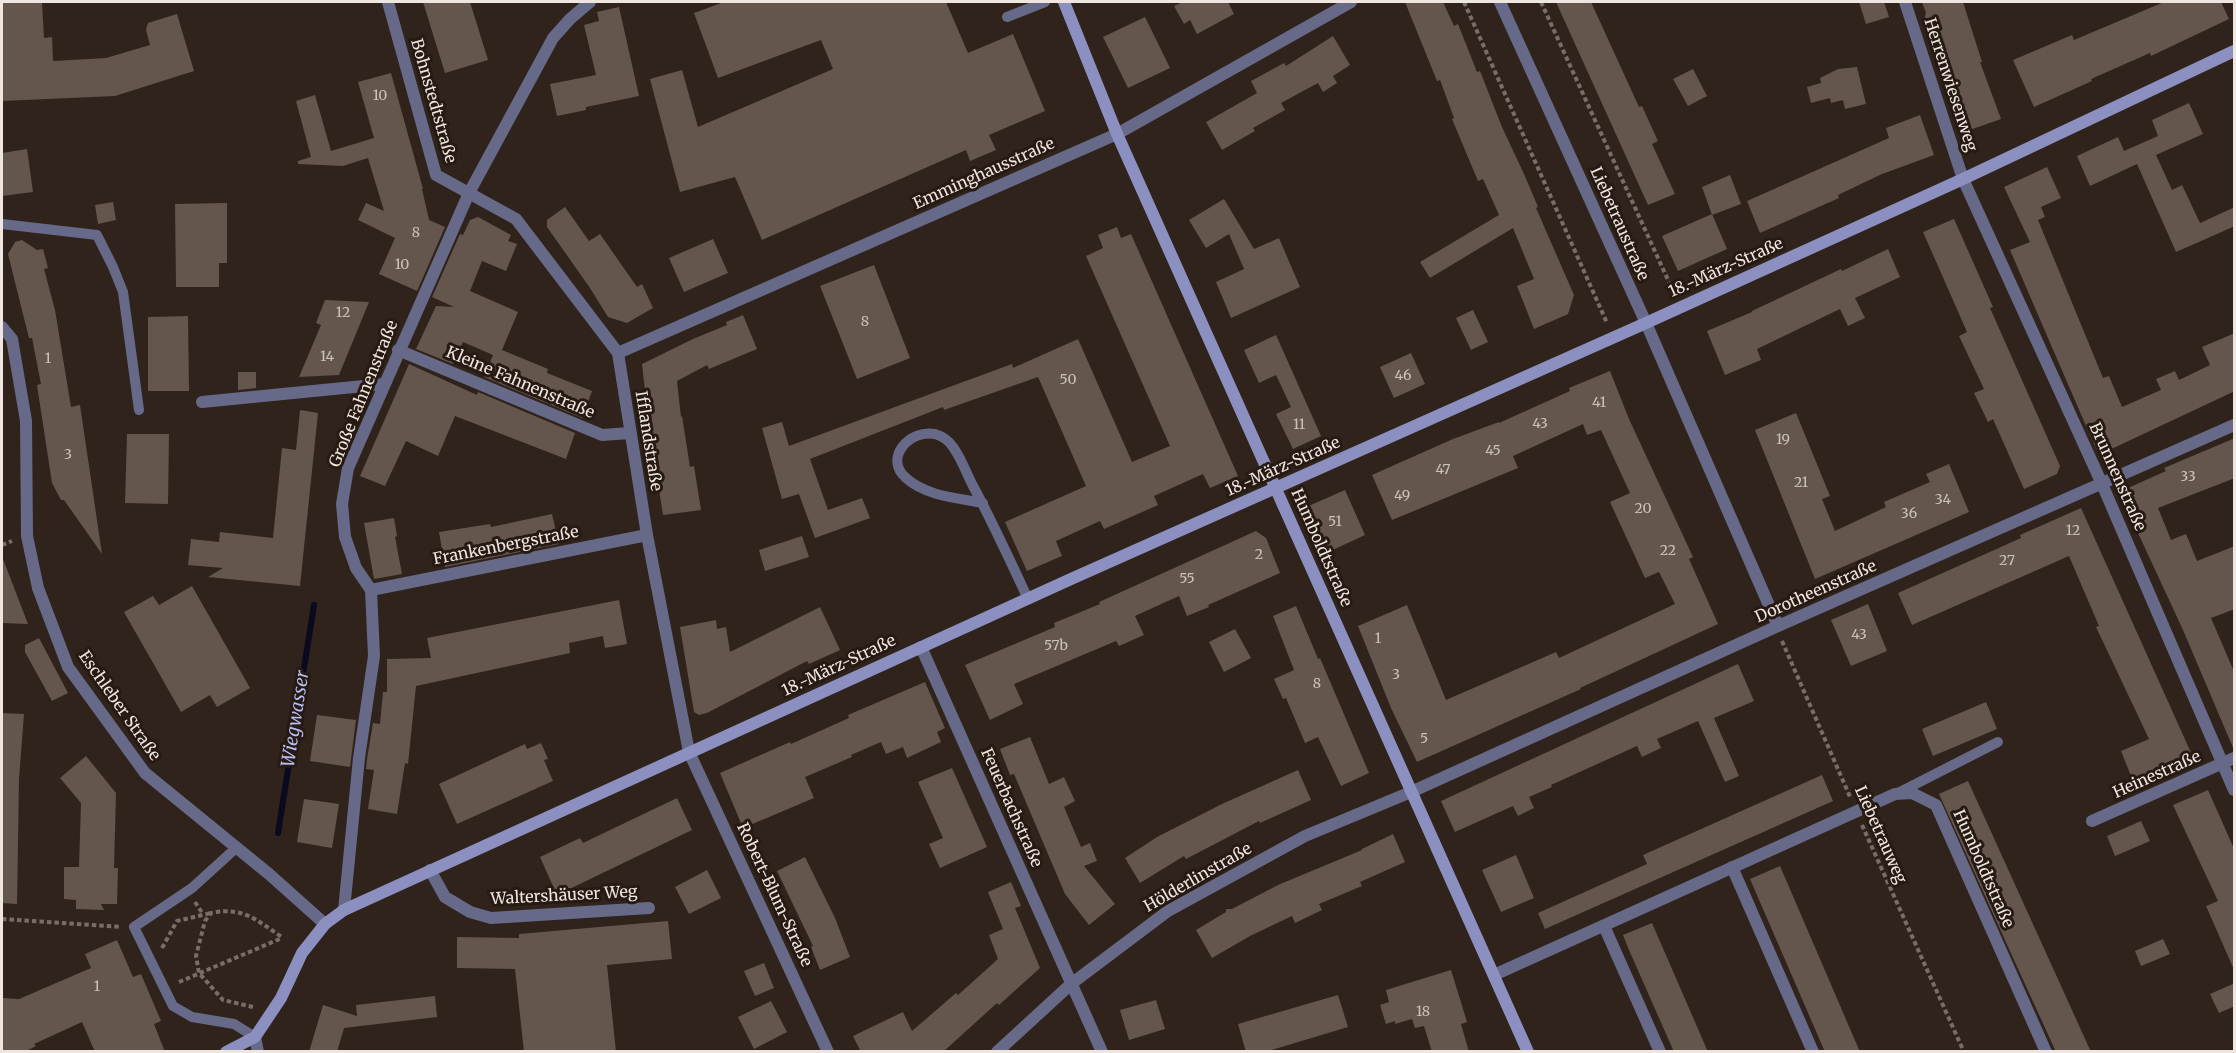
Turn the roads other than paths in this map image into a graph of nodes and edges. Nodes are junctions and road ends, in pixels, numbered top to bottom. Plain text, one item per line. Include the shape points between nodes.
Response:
1 (387, 2) edge
2 (590, 2) edge
3 (1046, 2) edge
4 (1064, 2) edge
5 (1351, 2) edge
6 (1500, 2) edge
7 (1905, 2) edge
8 (1007, 17) dead end
9 (2235, 51) edge
10 (1117, 134) junction
11 (1963, 179) junction
12 (469, 193) junction
13 (2, 224) edge
14 (1646, 323) junction
15 (2, 327) edge
16 (398, 350) junction
17 (618, 353) junction
18 (384, 384) junction
19 (202, 402) dead end
20 (139, 410) dead end
21 (2235, 425) edge
22 (630, 433) junction
23 (2103, 484) junction
24 (1276, 488) junction
25 (983, 503) junction
26 (647, 535) junction
27 (371, 590) junction
28 (1028, 598) junction
29 (1778, 626) junction
30 (921, 647) junction
31 (1998, 742) dead end
32 (690, 752) junction
33 (2229, 761) edge
34 (2235, 790) edge
35 (1411, 792) junction
36 (1895, 794) junction
37 (2092, 821) dead end
38 (236, 848) junction
39 (1732, 867) junction
40 (430, 870) junction
41 (649, 908) dead end
42 (344, 910) junction
43 (325, 924) junction
44 (1605, 926) junction
45 (1494, 975) junction
46 (1071, 984) junction
47 (255, 1036) junction
48 (226, 1052) edge
49 (258, 1052) edge
50 (828, 1052) edge
51 (997, 1052) edge
52 (1102, 1052) edge
53 (1528, 1052) edge
54 (1660, 1052) edge
55 (1812, 1052) edge
56 (2046, 1052) edge

1 - 12 street, Bohnstedtstraße via 436,175
2 - 12 street, Große Fahnenstraße via 553,38
3 - 8 lane
4 - 10 street, Humboldtstraße
5 - 10 street, Emminghausstraße
6 - 14 street, Liebetraustraße
7 - 11 street, Herrenwiesenweg
9 - 11 street, 18.-März-Straße
10 - 17 street, Emminghausstraße
10 - 24 street, Humboldtstraße
11 - 14 street, 18.-März-Straße
11 - 23 street, Brunnenstraße
12 - 16 street, Große Fahnenstraße
12 - 17 street, Ifflandstraße via 516,219
13 - 20 lane via 97,235 123,292
14 - 24 street, 18.-März-Straße
14 - 29 street, Liebetraustraße
15 - 38 street, Eschleber Straße via 12,339 26,421 27,536 38,588 68,667 145,773
16 - 18 street, Große Fahnenstraße
16 - 22 street, Kleine Fahnenstraße via 602,435
17 - 22 street, Ifflandstraße
18 - 19 street
18 - 27 street, Große Fahnenstraße via 348,468 342,504 345,537 356,568
21 - 23 street, Dorotheenstraße
22 - 26 street, Ifflandstraße
23 - 29 street, Dorotheenstraße
23 - 33 street, Brunnenstraße
24 - 28 street, 18.-März-Straße
24 - 35 street, Humboldtstraße
25 - 25 lane via 953,446 941,435 925,432 909,439 900,449 898,464 903,476 914,484 928,491
25 - 28 lane
26 - 27 street, Frankenbergstraße
26 - 32 street, Ifflandstraße
27 - 42 street via 374,656
28 - 30 street, 18.-März-Straße
29 - 35 street, Dorotheenstraße
30 - 32 street, 18.-März-Straße
30 - 46 street, Feuerbachstraße
31 - 36 lane
32 - 40 street, 18.-März-Straße
32 - 50 street, Robert-Blum-Straße
33 - 34 street, Brunnenstraße
33 - 37 street, Heinestraße
35 - 45 street, Humboldtstraße
35 - 46 street, Hölderlinstraße via 1305,837 1168,911
36 - 39 street
36 - 56 street, Humboldtstraße via 1912,794 1936,805
38 - 43 street, Eschleber Straße
38 - 47 lane via 192,888 134,927 173,1006 192,1017 234,1024
39 - 44 street
39 - 55 street
40 - 41 street, Waltershäuser Weg via 445,897 470,912 491,918
40 - 42 street, 18.-März-Straße
42 - 43 street, 18.-März-Straße
43 - 47 street, 18.-März-Straße via 302,953 281,998
44 - 45 street
44 - 54 street
45 - 53 street, Humboldtstraße
46 - 51 street, Hölderlinstraße
46 - 52 street, Feuerbachstraße
47 - 48 street
47 - 49 street

